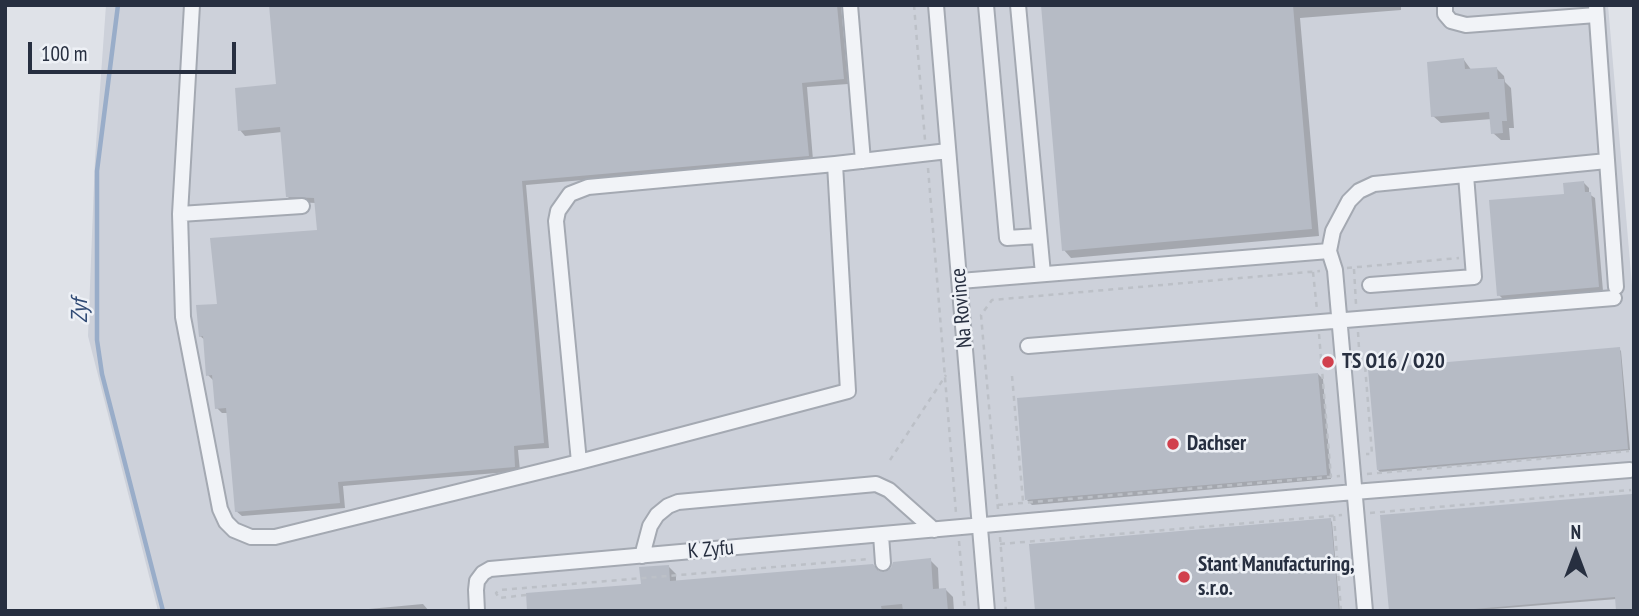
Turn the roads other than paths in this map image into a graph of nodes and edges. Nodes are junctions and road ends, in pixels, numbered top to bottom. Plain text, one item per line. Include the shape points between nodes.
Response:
1 (192, 5) edge
2 (850, 5) edge
3 (936, 5) edge
4 (986, 5) edge
5 (1018, 5) edge
6 (1445, 5) edge
7 (1596, 10) edge
8 (948, 150) junction
9 (863, 161) junction
10 (1607, 161) junction
11 (835, 164) junction
12 (1466, 175) junction
13 (302, 206) dead end
14 (180, 214) junction
15 (1039, 236) junction
16 (1329, 250) junction
17 (1043, 274) junction
18 (960, 281) junction
19 (1370, 285) dead end
20 (1339, 320) junction
21 (1028, 346) dead end
22 (579, 462) junction
23 (1630, 470) dead end
24 (1354, 492) junction
25 (979, 526) junction
26 (934, 530) junction
27 (881, 535) junction
28 (642, 556) junction
29 (883, 560) road end
30 (477, 611) edge
31 (987, 611) edge
32 (1364, 611) edge

1 - 14 street
2 - 9 street
3 - 8 street, Na Rovince
4 - 15 street via 1007,238
5 - 15 street
6 - 7 street via 1445,15 1451,21 1466,25
7 - 10 street
8 - 9 street
8 - 18 street, Na Rovince
9 - 11 street
10 - 12 street
10 - 20 street via 1615,292
11 - 22 street via 848,391
11 - 22 street via 589,187 569,194 562,202 556,221
12 - 16 street via 1374,184 1359,191 1333,231
12 - 19 street via 1475,277
13 - 14 street
14 - 22 street via 183,317 220,509 234,530 251,537 275,537
15 - 17 street
16 - 17 street
16 - 20 street
17 - 18 street
18 - 25 street, Na Rovince
20 - 21 street
20 - 24 street
23 - 24 street, K Zyfu
24 - 25 street, K Zyfu
24 - 32 street
25 - 26 street, K Zyfu via 956,537
25 - 31 street, Na Rovince
26 - 27 street, K Zyfu
26 - 28 street via 876,484 678,502 657,515
27 - 28 street, K Zyfu
27 - 29 street
28 - 30 street, K Zyfu via 488,569 477,583

